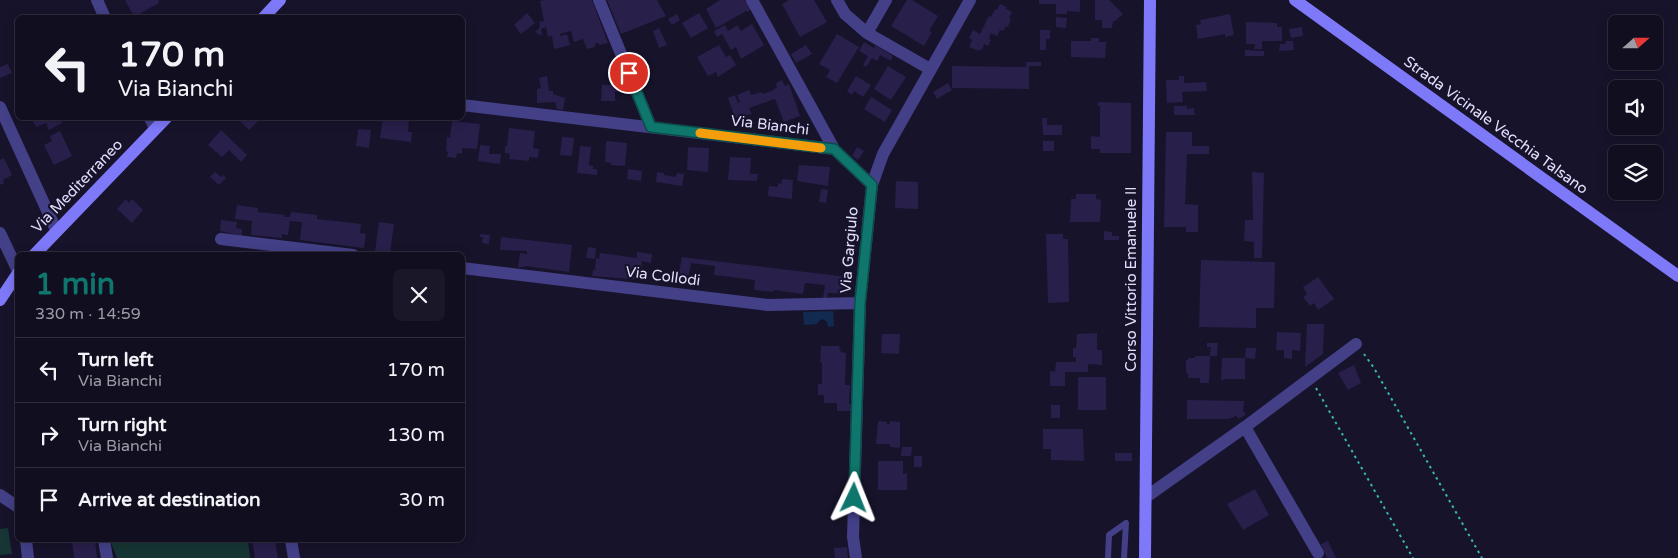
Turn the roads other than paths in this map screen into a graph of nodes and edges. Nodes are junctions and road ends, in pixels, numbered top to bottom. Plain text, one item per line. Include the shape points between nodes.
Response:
1 (97, 0) edge
2 (280, 0) edge
3 (599, 0) edge
4 (752, 0) edge
5 (837, 0) edge
6 (886, 0) edge
7 (970, 0) edge
8 (1150, 0) edge
9 (1295, 0) edge
10 (104, 15) edge
11 (266, 15) edge
12 (867, 33) junction
13 (930, 70) junction
14 (465, 105) edge
15 (0, 107) edge
16 (153, 123) edge
17 (651, 127) junction
18 (834, 149) junction
19 (872, 185) junction
20 (56, 230) junction
21 (0, 234) edge
22 (221, 239) dead end
23 (37, 252) edge
24 (329, 252) edge
25 (15, 266) edge
26 (465, 268) edge
27 (1678, 276) edge
28 (15, 277) edge
29 (0, 300) edge
30 (860, 304) junction
31 (1356, 344) road end
32 (1245, 427) junction
33 (0, 495) edge
34 (1146, 497) junction
35 (15, 505) edge
36 (26, 542) edge
37 (104, 542) edge
38 (292, 542) edge
39 (1318, 552) dead end
40 (28, 558) edge
41 (107, 558) edge
42 (294, 558) edge
43 (856, 558) edge
44 (1108, 558) edge
45 (1124, 558) edge
46 (1145, 558) edge

1 - 10 street
2 - 11 street
3 - 17 street
4 - 18 street
5 - 12 street via 845,14
6 - 12 street
7 - 13 street, Via Gargiulo
8 - 34 street, Corso Vittorio Emanuele II
9 - 27 street, Strada Vicinale Vecchia Talsano
12 - 13 street
13 - 19 street, Via Gargiulo via 883,154
14 - 17 street, Via Bianchi
15 - 20 street
16 - 20 street, Via Mediterraneo
17 - 18 street, Via Bianchi
18 - 19 street
19 - 30 street, Via Gargiulo
20 - 23 street, Via Mediterraneo
21 - 25 street
22 - 24 street
26 - 30 street, Via Collodi via 768,305
28 - 29 street
30 - 43 street, Via Gargiulo via 853,537
31 - 32 street
32 - 34 street
32 - 39 street
33 - 35 street
34 - 46 street, Corso Vittorio Emanuele II
36 - 40 street
37 - 41 street
38 - 42 street
44 - 45 lane via 1109,535 1126,522

